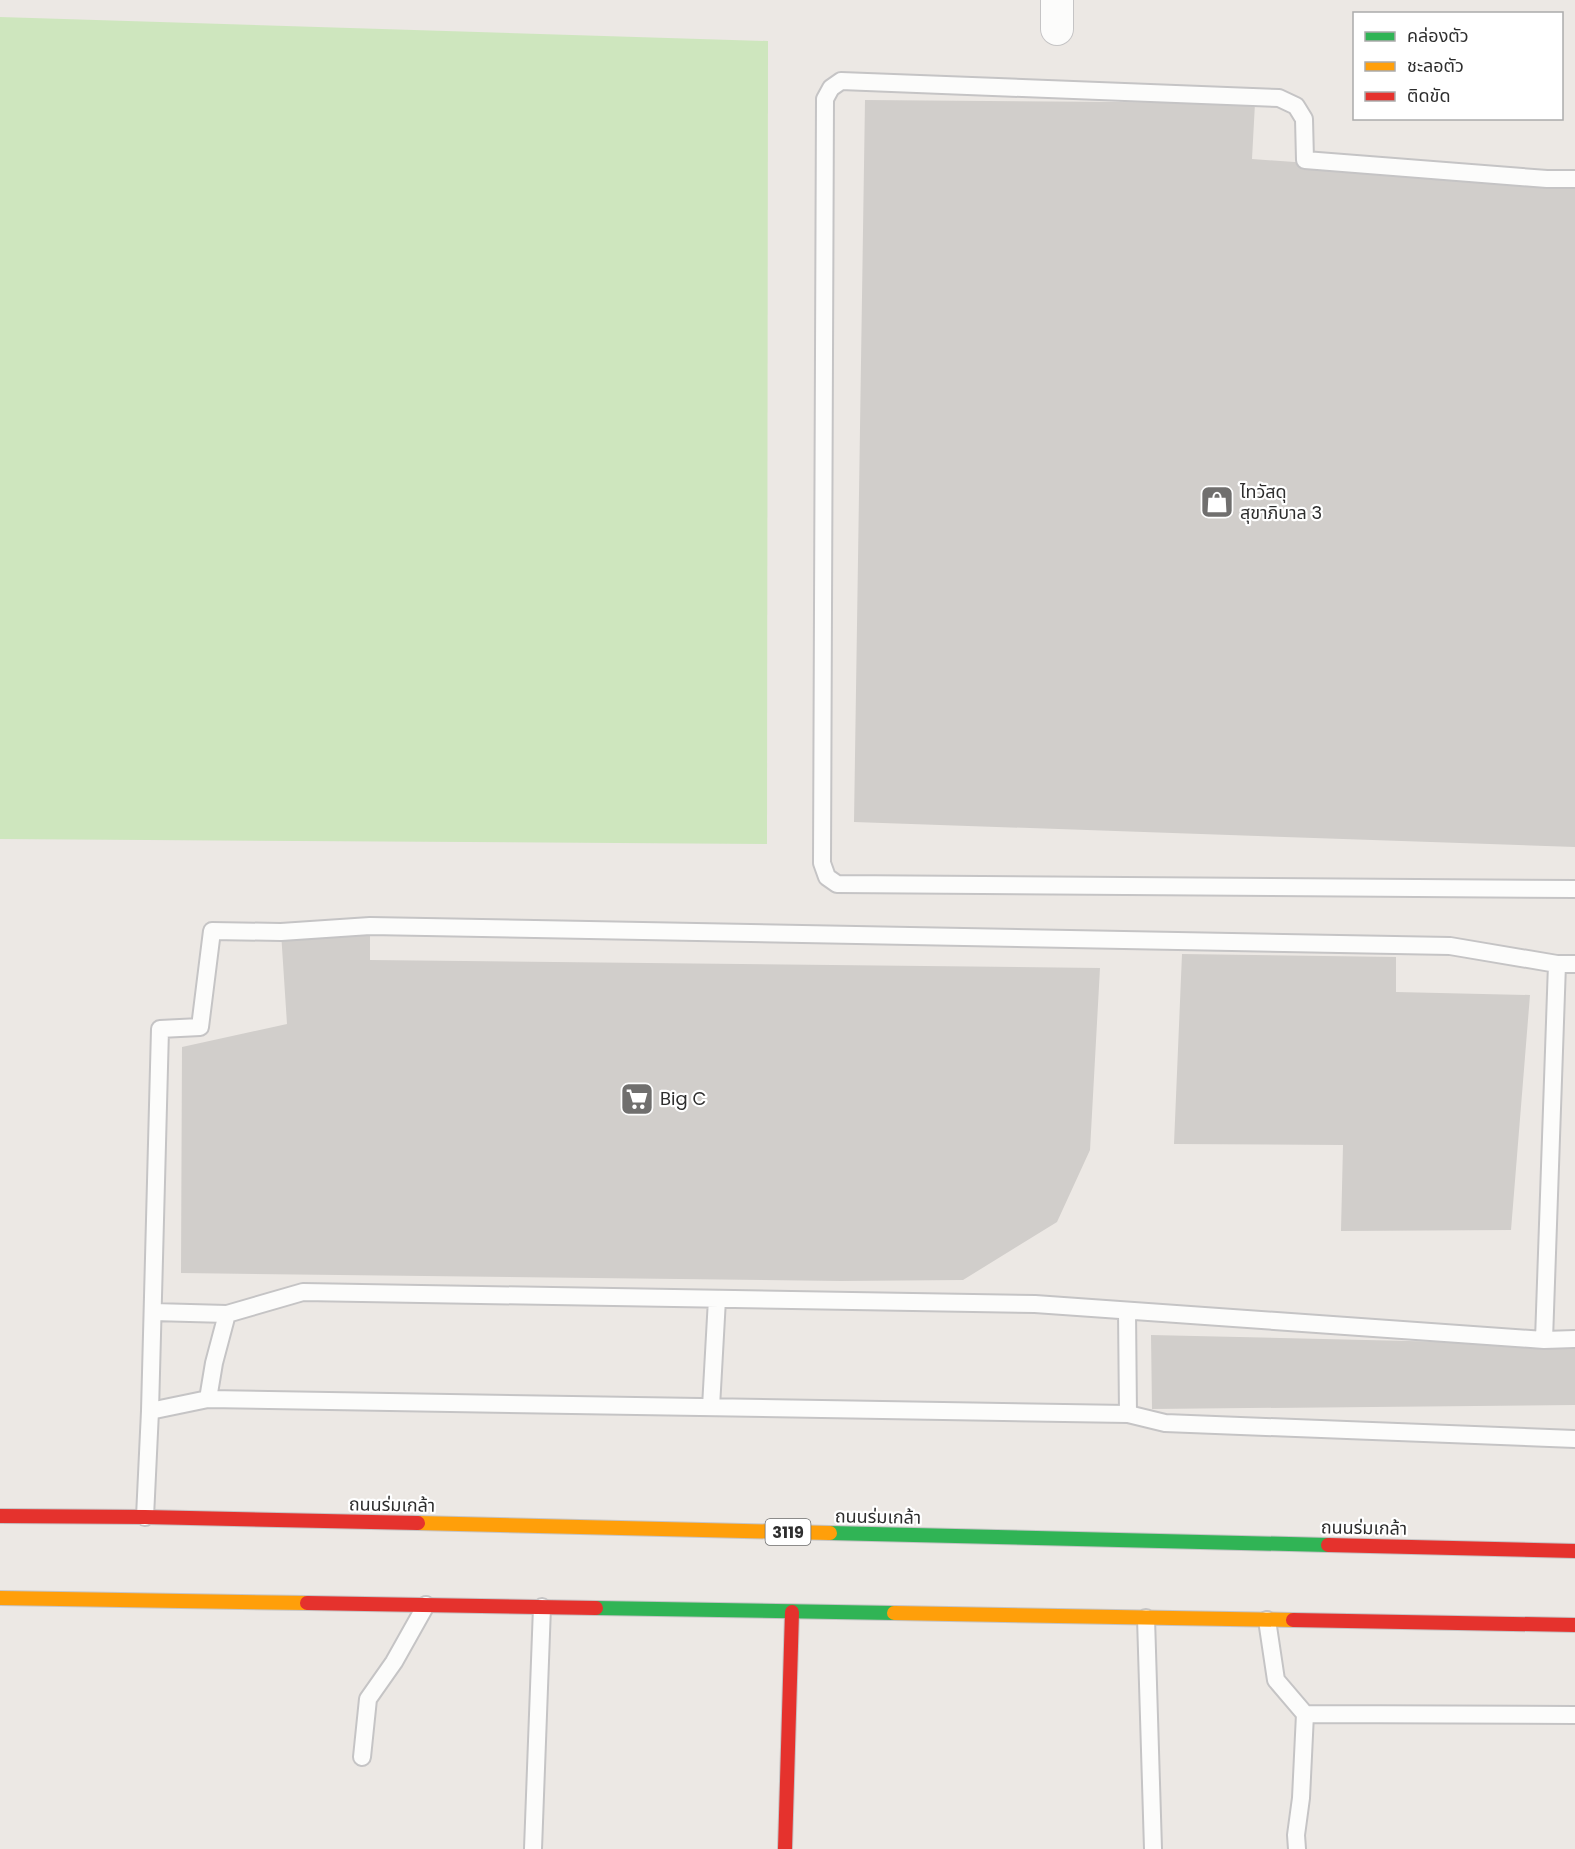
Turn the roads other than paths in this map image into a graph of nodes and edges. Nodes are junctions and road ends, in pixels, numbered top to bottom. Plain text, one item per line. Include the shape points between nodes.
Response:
1 (1575, 179) edge
2 (1575, 889) edge
3 (1557, 964) junction
4 (1575, 964) edge
5 (717, 1299) junction
6 (1127, 1311) junction
7 (153, 1312) junction
8 (227, 1314) junction
9 (1544, 1340) junction
10 (1575, 1340) edge
11 (208, 1399) junction
12 (711, 1407) junction
13 (150, 1411) junction
14 (1128, 1414) junction
15 (1575, 1439) edge
16 (0, 1516) edge
17 (145, 1517) junction
18 (1575, 1551) edge
19 (0, 1598) edge
20 (426, 1605) junction
21 (542, 1607) junction
22 (792, 1612) junction
23 (1146, 1618) junction
24 (1267, 1620) junction
25 (1575, 1625) edge
26 (1305, 1714) junction
27 (1575, 1715) edge
28 (362, 1757) dead end
29 (533, 1849) edge
30 (785, 1849) edge
31 (1153, 1849) edge
32 (1297, 1849) edge

1 - 2 lane via 1305,160 1304,119 1296,106 1279,98 841,81 825,99 822,863 827,877 837,884
3 - 4 lane
3 - 7 lane via 1450,946 370,926 281,932 212,931 200,1027 160,1029
3 - 9 lane
5 - 6 lane via 1035,1304
5 - 8 lane via 303,1292
5 - 12 lane
6 - 9 lane
6 - 14 lane
7 - 8 lane
7 - 13 lane
8 - 11 lane
9 - 10 lane
11 - 12 lane
11 - 13 lane
12 - 14 lane
13 - 17 lane
14 - 15 lane via 1165,1423
16 - 17 main road, ถนนร่มเกล้า / 3119
17 - 18 main road, ถนนร่มเกล้า / 3119
19 - 20 main road
20 - 21 main road
20 - 28 lane via 368,1699
21 - 22 main road
21 - 29 lane
22 - 23 main road
22 - 30 main road
23 - 24 main road
23 - 31 lane
24 - 25 main road
24 - 26 lane via 1276,1680
26 - 27 lane
26 - 32 lane

